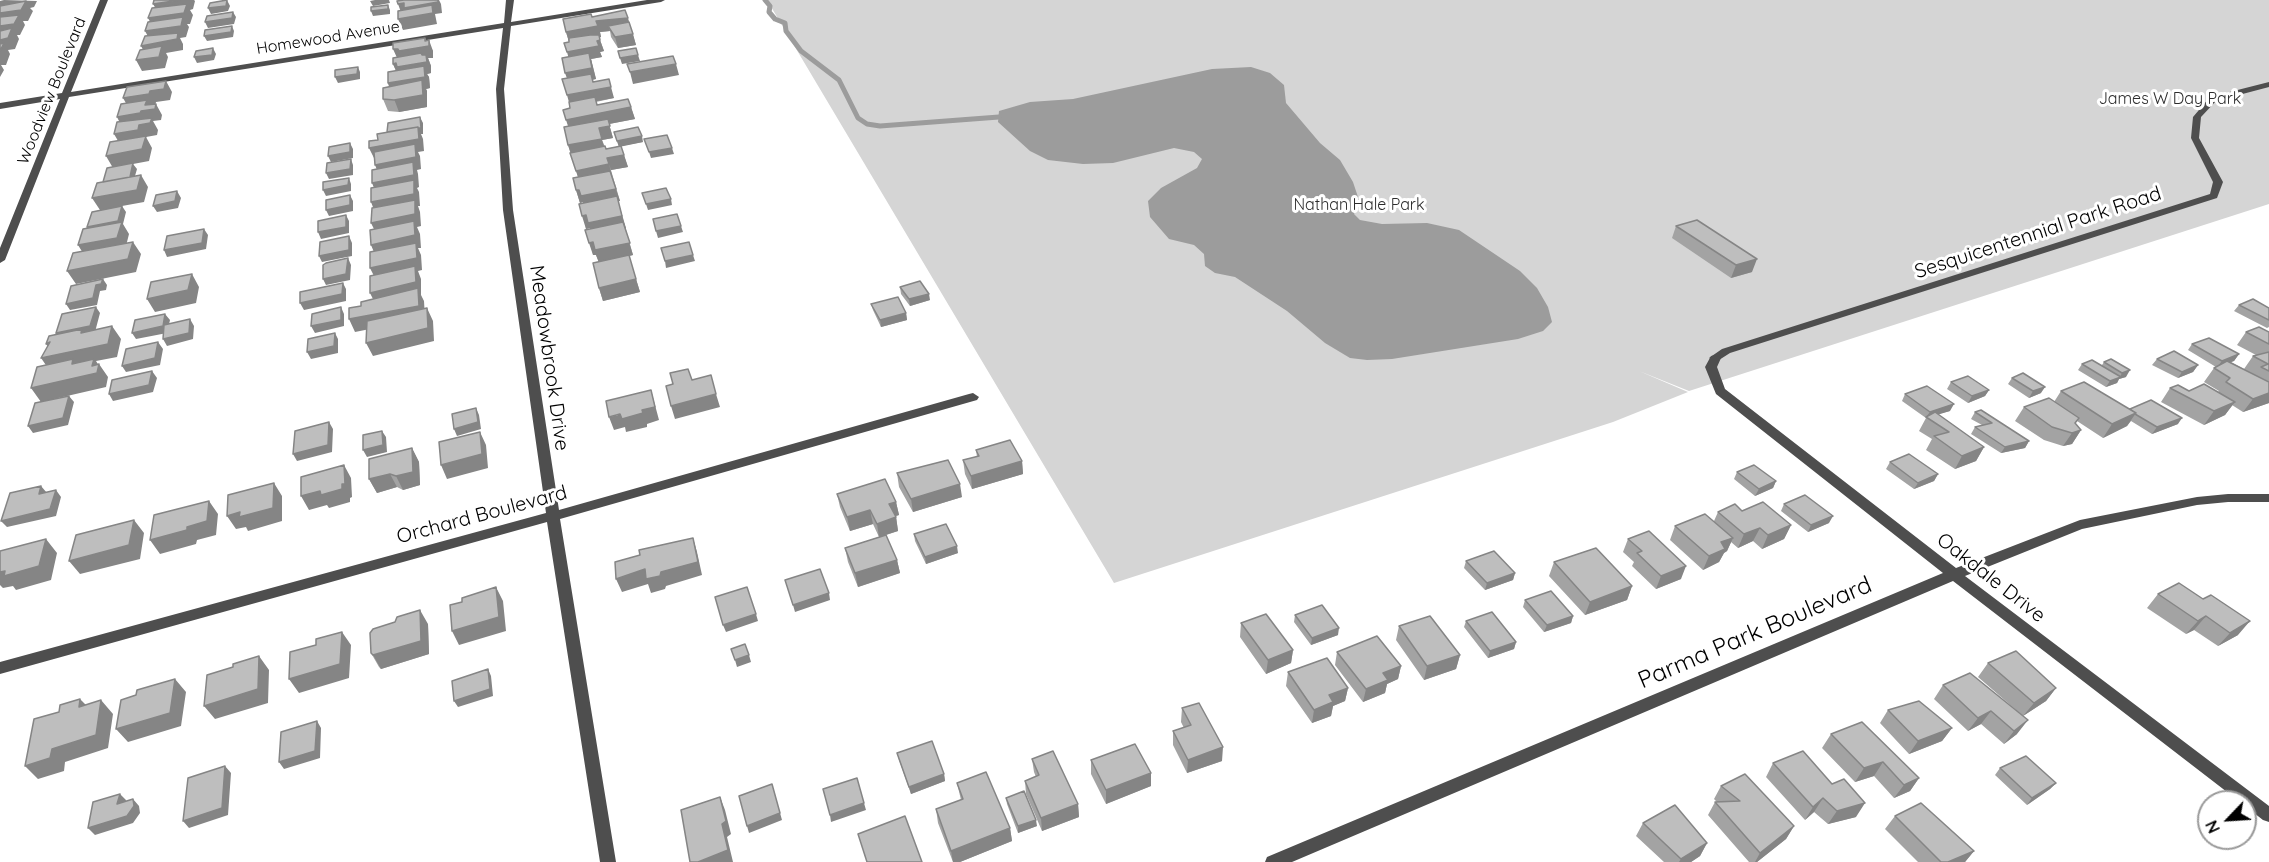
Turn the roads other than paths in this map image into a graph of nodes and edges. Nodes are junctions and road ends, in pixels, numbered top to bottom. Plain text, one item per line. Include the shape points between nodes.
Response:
1 (104, 0) edge
2 (510, 0) edge
3 (661, 0) edge
4 (506, 24) junction
5 (2269, 84) edge
6 (67, 96) junction
7 (0, 106) edge
8 (0, 260) edge
9 (1715, 358) joint
10 (973, 397) dead end
11 (2269, 498) edge
12 (553, 516) junction
13 (1953, 574) junction
14 (0, 668) edge
15 (2269, 815) edge
16 (608, 862) edge
17 (1273, 862) edge

1 - 6 street, Woodview Boulevard
2 - 4 street, Meadowbrook Drive
3 - 4 street, Homewood Avenue
4 - 6 street, Homewood Avenue
4 - 12 street, Meadowbrook Drive via 500,89 508,210
5 - 9 street, Sesquicentennial Park Road via 2213,99 2197,117 2195,138 2218,183 2214,196 1726,351
6 - 7 street, Homewood Avenue
6 - 8 street, Woodview Boulevard
9 - 13 street, Oakdale Drive via 1711,367 1720,391
10 - 12 street, Orchard Boulevard
11 - 13 street, Parma Park Boulevard via 2198,501 2080,525
12 - 14 street, Orchard Boulevard
12 - 16 street, Meadowbrook Drive
13 - 15 street, Oakdale Drive
13 - 17 street, Parma Park Boulevard

